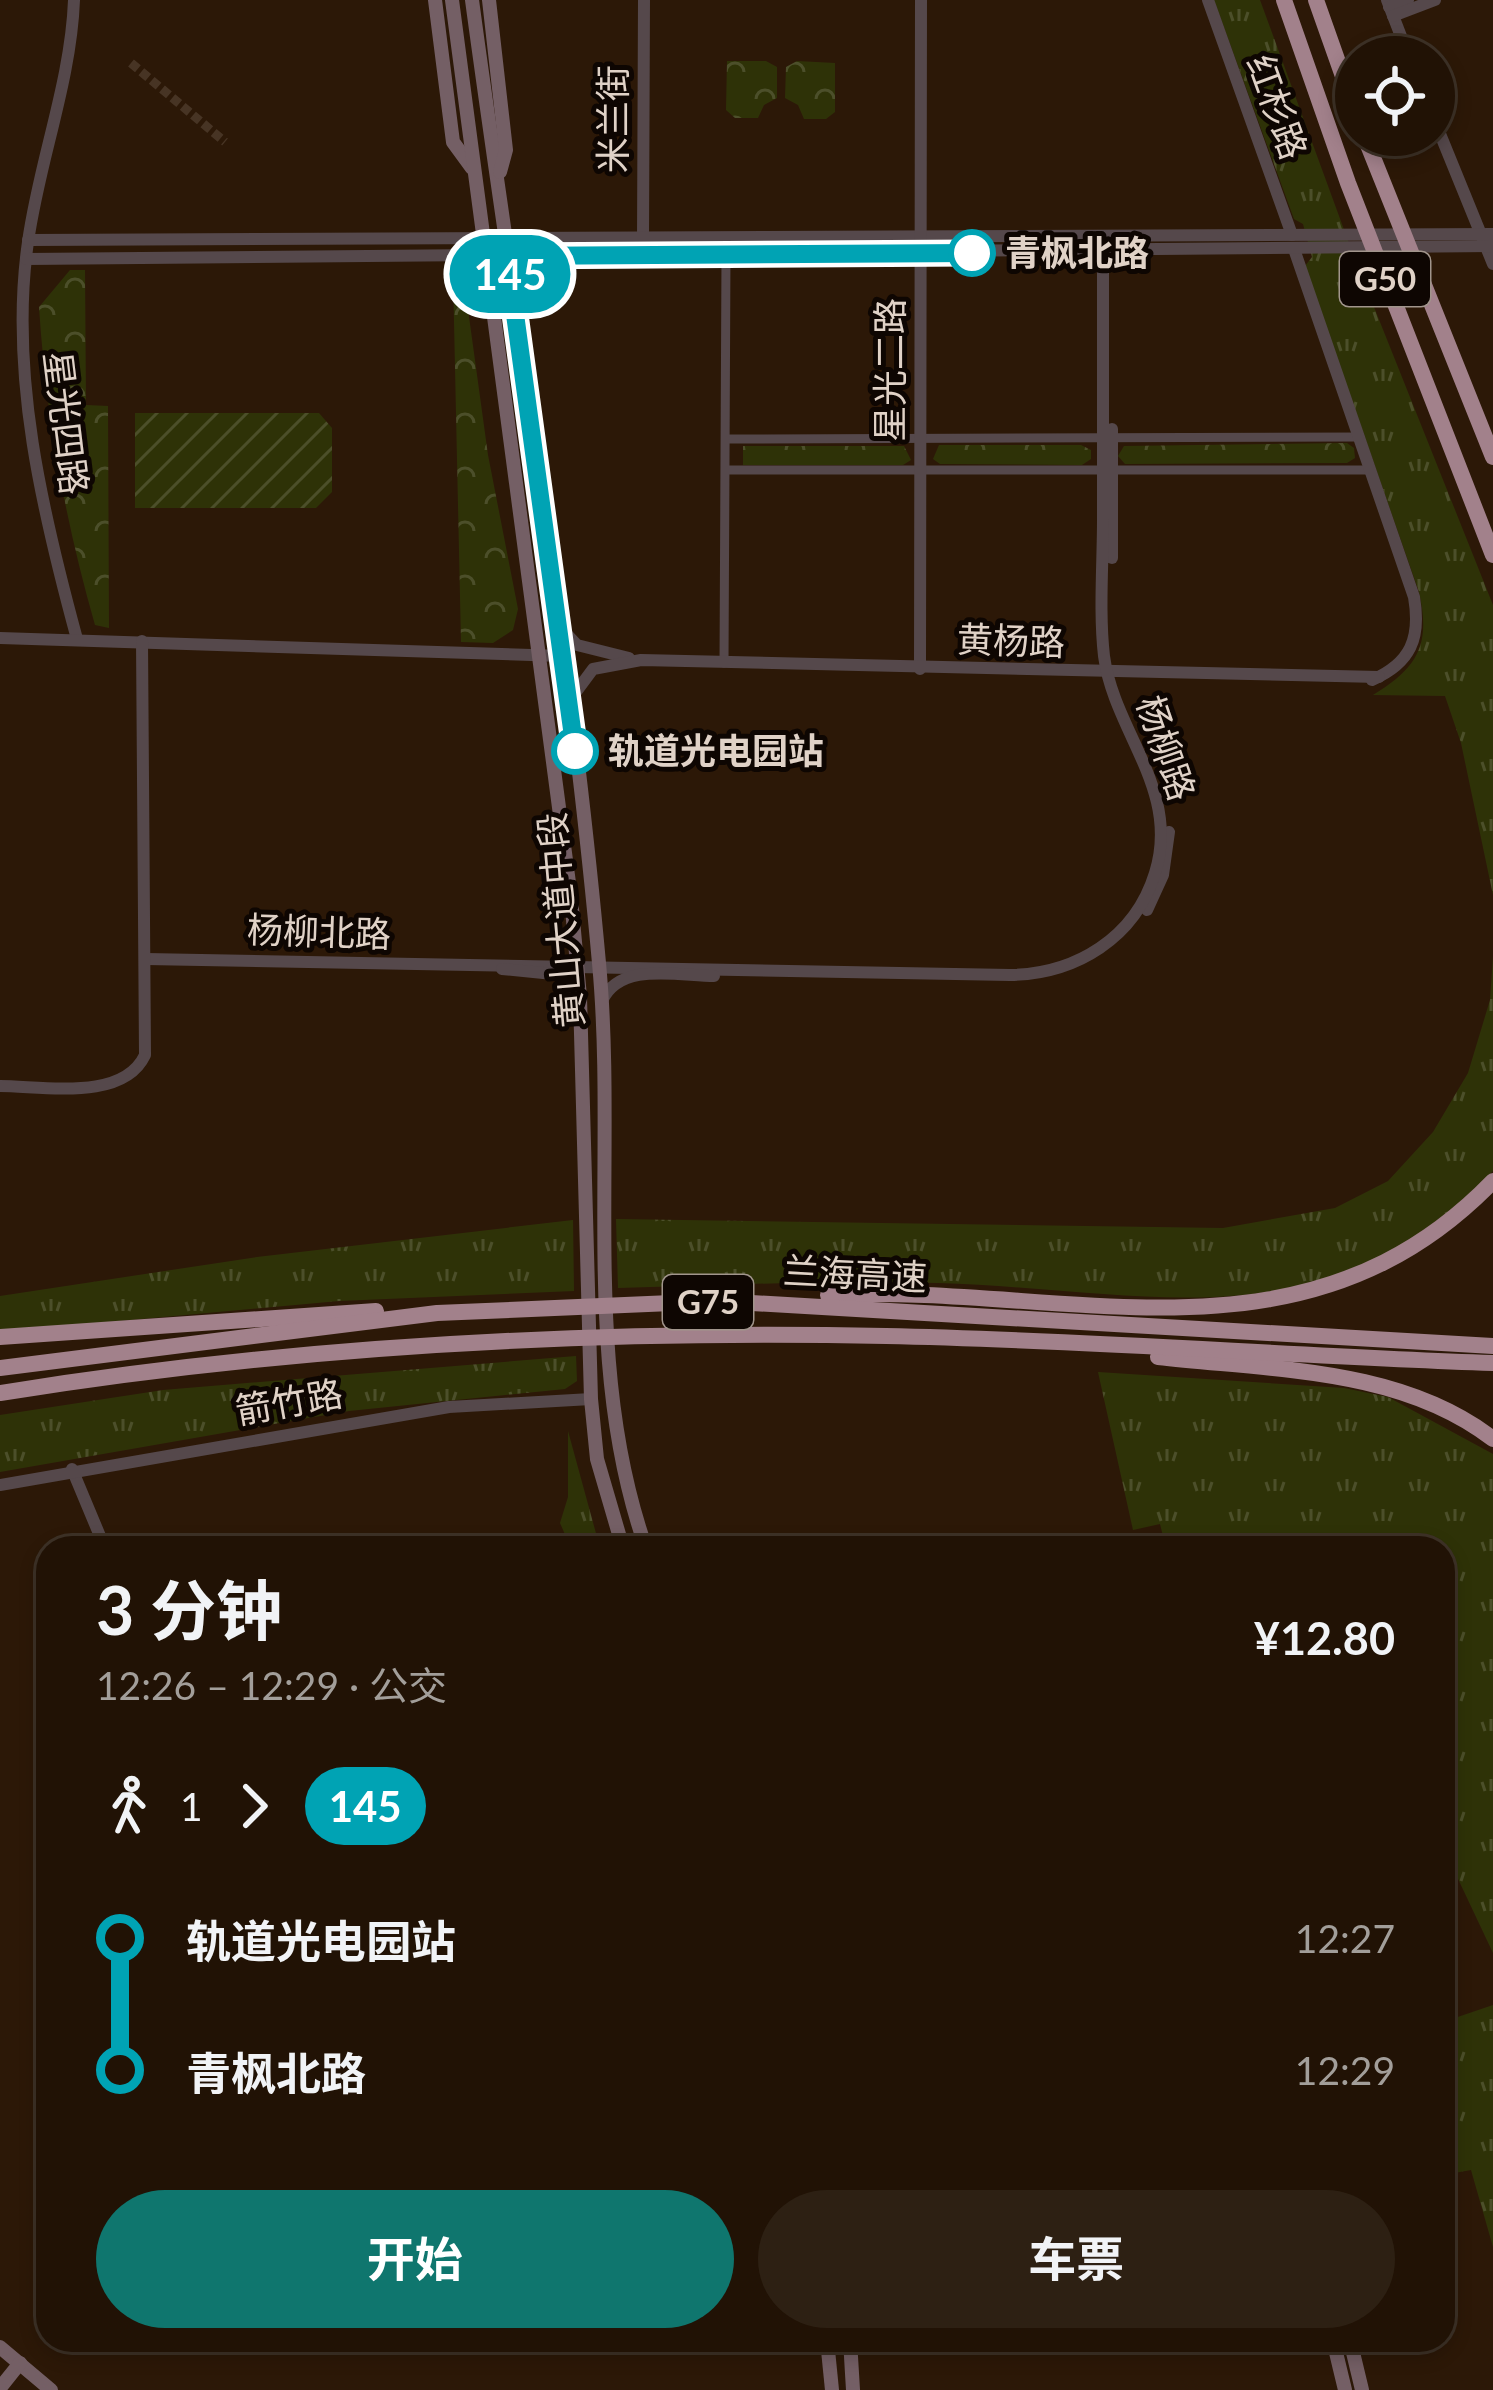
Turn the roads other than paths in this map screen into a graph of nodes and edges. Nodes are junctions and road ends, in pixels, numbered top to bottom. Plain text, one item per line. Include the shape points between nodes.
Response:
1 (74, 0) edge
2 (435, 0) edge
3 (452, 0) edge
4 (472, 0) edge
5 (489, 0) edge
6 (644, 0) edge
7 (921, 0) edge
8 (1208, 0) edge
9 (1284, 0) edge
10 (1316, 0) edge
11 (1408, 0) edge
12 (1435, 0) edge
13 (1390, 8) edge
14 (1401, 36) edge
15 (1335, 54) edge
16 (1372, 156) edge
17 (1449, 156) edge
18 (473, 170) junction
19 (497, 183) junction
20 (1493, 234) edge
21 (920, 237) junction
22 (643, 238) junction
23 (28, 240) junction
24 (1299, 242) junction
25 (1107, 244) junction
26 (1493, 246) edge
27 (484, 248) junction
28 (506, 248) junction
29 (920, 253) junction
30 (726, 255) junction
31 (26, 259) junction
32 (1493, 264) edge
33 (1360, 437) junction
34 (726, 439) junction
35 (1108, 439) junction
36 (920, 440) junction
37 (1493, 457) edge
38 (726, 470) junction
39 (920, 470) junction
40 (1107, 470) junction
41 (1371, 470) junction
42 (1493, 555) edge
43 (557, 619) junction
44 (0, 638) edge
45 (77, 639) junction
46 (142, 641) junction
47 (536, 655) junction
48 (562, 656) junction
49 (641, 661) junction
50 (724, 663) junction
51 (920, 668) junction
52 (1114, 674) junction
53 (1378, 677) joint
54 (568, 705) junction
55 (146, 958) junction
56 (578, 964) junction
57 (599, 964) junction
58 (490, 966) junction
59 (580, 997) junction
60 (602, 1002) junction
61 (0, 1086) edge
62 (1493, 1181) edge
63 (718, 1301) junction
64 (437, 1313) junction
65 (0, 1336) edge
66 (1020, 1341) junction
67 (1493, 1346) edge
68 (1419, 1351) junction
69 (1493, 1363) edge
70 (0, 1368) edge
71 (0, 1395) edge
72 (591, 1399) junction
73 (1493, 1439) edge
74 (72, 1469) junction
75 (0, 1485) edge
76 (100, 1536) edge
77 (619, 1536) edge
78 (642, 1536) edge
79 (828, 2352) edge
80 (851, 2352) edge
81 (1336, 2352) edge
82 (1353, 2352) edge
83 (7, 2356) edge
84 (6, 2384) edge
85 (51, 2390) edge
86 (832, 2390) edge
87 (853, 2390) edge
88 (1345, 2390) edge
89 (1362, 2390) edge

1 - 23 street, 星光四路
2 - 18 main road via 454,142
3 - 18 main road, 黄山大道中段
4 - 19 main road, 黄山大道中段
5 - 19 main road via 506,150
6 - 22 street, 米兰街
7 - 21 street, 星光二路
8 - 24 street, 红杉路
9 - 42 highway, G50
10 - 15 highway
11 - 13 street
12 - 13 street
13 - 14 street
16 - 37 highway, G50
17 - 32 street
18 - 27 main road, 黄山大道中段
19 - 28 main road, 黄山大道中段
20 - 24 street
21 - 22 street
21 - 25 street
21 - 29 street, 星光二路
22 - 28 street
23 - 27 street
23 - 31 street, 星光四路
24 - 25 street
24 - 26 street
24 - 33 street, 红杉路
25 - 29 street
25 - 35 street, 杨柳路
27 - 28 street
27 - 31 street
27 - 47 main road, 黄山大道中段
28 - 30 street
28 - 43 main road, 黄山大道中段
29 - 30 street
29 - 36 street, 星光二路
30 - 34 street
31 - 45 street, 星光四路 via 28,404
33 - 35 street
33 - 41 street, 红杉路
34 - 36 street
34 - 38 street
35 - 36 street
35 - 40 street, 杨柳路
36 - 39 street, 星光二路
38 - 39 street
38 - 50 street
39 - 40 street
39 - 51 street, 星光二路
40 - 41 street
40 - 52 street, 杨柳路
41 - 53 street, 红杉路 via 1417,615 1412,648
43 - 48 main road, 黄山大道中段
43 - 49 street via 577,644
44 - 45 street
45 - 46 street
46 - 47 street
46 - 55 street
47 - 48 street
47 - 56 main road, 黄山大道中段
48 - 54 main road, 黄山大道中段
49 - 50 street, 黄杨路
49 - 54 street via 593,669
50 - 51 street, 黄杨路
51 - 52 street, 黄杨路
52 - 53 street, 黄杨路
52 - 57 street, 杨柳路 via 1152,779 1162,836 1140,907 1090,956 1028,975
52 - 60 street, 杨柳路 via 1165,796 1170,836 1156,895 1107,953 1028,982 640,975 617,981
54 - 57 main road, 黄山大道中段
55 - 58 street, 杨柳北路
55 - 61 street via 147,1042 128,1077 100,1085
56 - 57 street, 杨柳路
56 - 58 street, 杨柳路
56 - 59 main road, 黄山大道中段
57 - 60 main road, 黄山大道中段
58 - 59 street via 563,975
59 - 72 main road, 黄山大道中段
60 - 78 main road, 黄山大道中段 via 610,1364 617,1456
62 - 63 highway via 1432,1237 1361,1276 1237,1305 1125,1308 942,1295
63 - 64 highway, 兰海高速 / G75
63 - 68 highway, 兰海高速 / G75
64 - 65 highway via 344,1310
64 - 70 highway, 兰海高速 / G75
66 - 68 highway
66 - 71 highway, 兰海高速 / G75 via 725,1335 438,1345
66 - 73 highway, G75 via 1347,1378 1413,1395
67 - 68 highway, 兰海高速 / G75
68 - 69 highway
72 - 74 street, 箭竹路 via 449,1407
72 - 77 main road, 黄山大道中段 via 597,1460
74 - 75 street, 箭竹路
74 - 76 street
79 - 86 main road
80 - 87 main road
81 - 88 main road
82 - 89 main road
83 - 84 main road
83 - 85 main road

